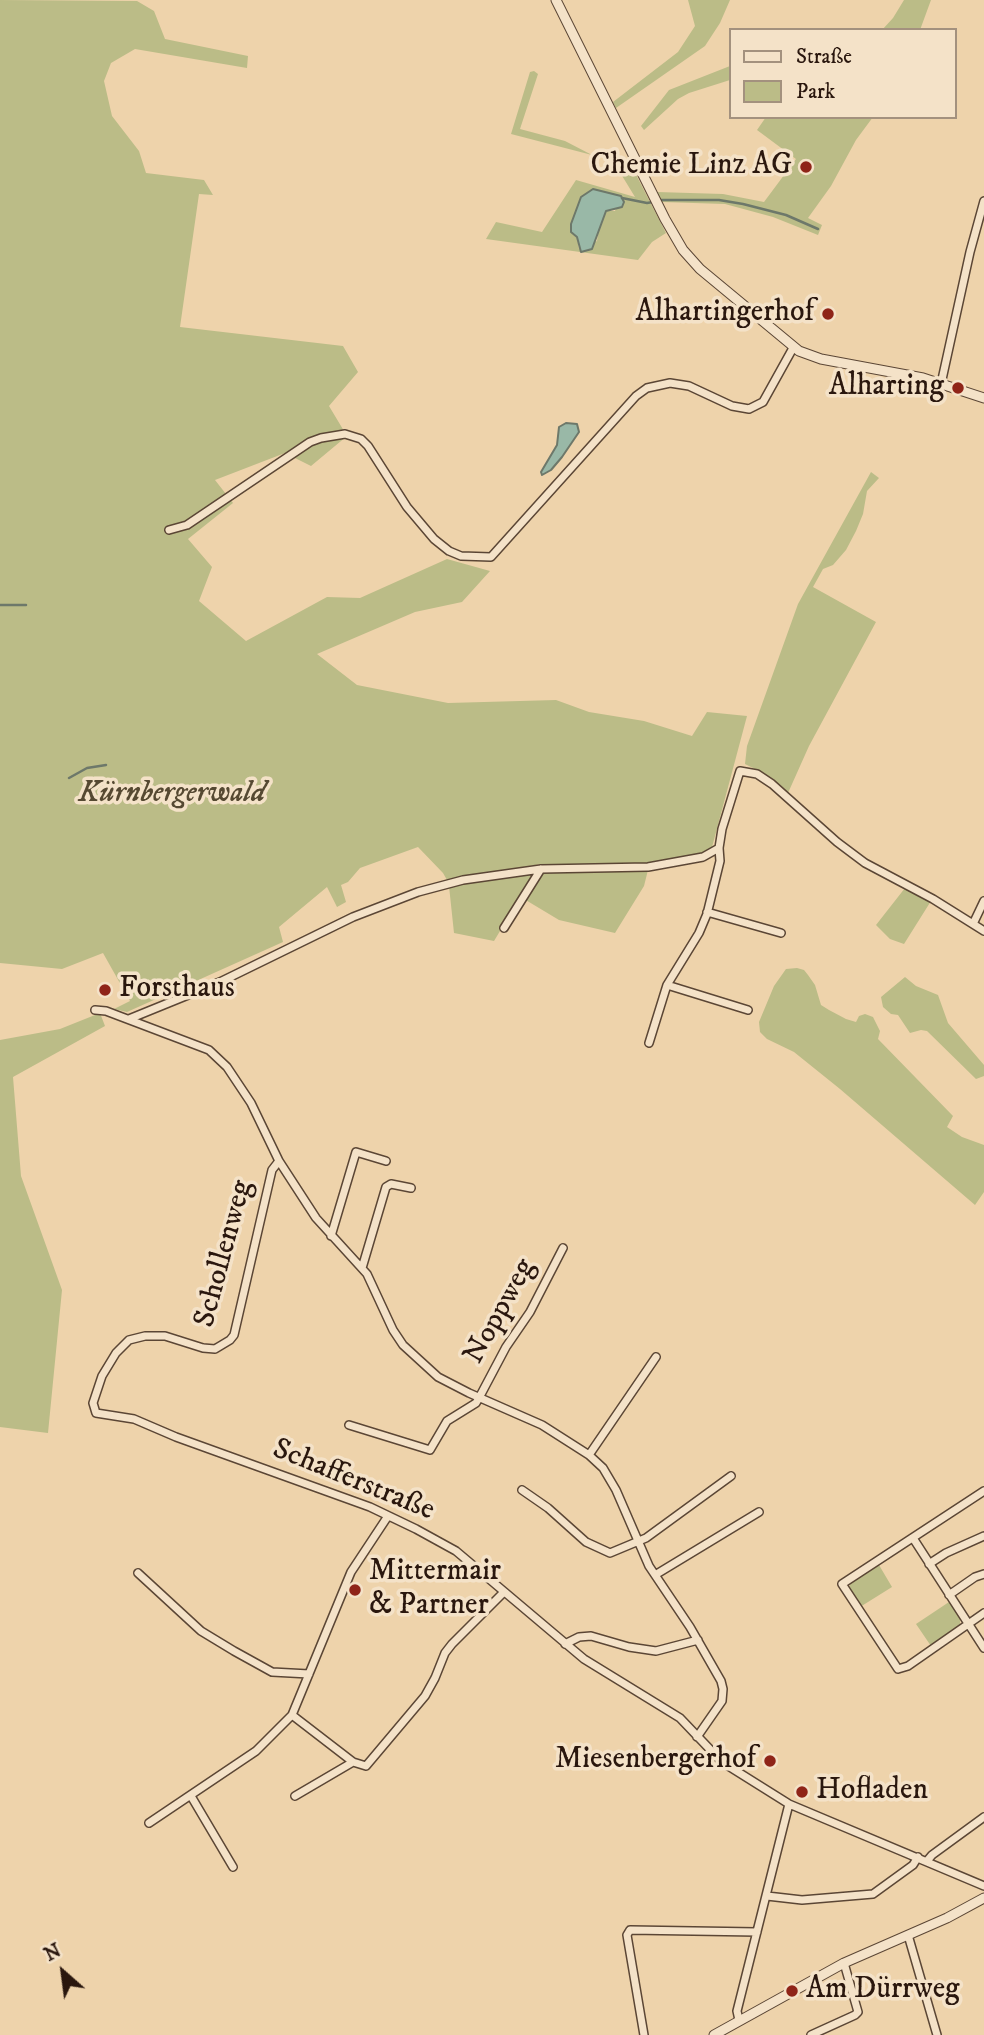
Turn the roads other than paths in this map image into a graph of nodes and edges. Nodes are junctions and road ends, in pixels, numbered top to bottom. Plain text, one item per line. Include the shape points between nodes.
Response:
1 (556, 0) edge
2 (984, 201) edge
3 (793, 348) junction
4 (941, 384) junction
5 (984, 398) edge
6 (169, 530) dead end
7 (719, 848) junction
8 (541, 869) junction
9 (984, 901) edge
10 (707, 912) junction
11 (973, 924) junction
12 (504, 928) dead end
13 (984, 931) edge
14 (781, 933) dead end
15 (667, 985) junction
16 (95, 1010) dead end
17 (748, 1010) dead end
18 (129, 1019) junction
19 (649, 1043) dead end
20 (279, 1161) junction
21 (386, 1161) dead end
22 (411, 1188) dead end
23 (331, 1236) junction
24 (564, 1248) dead end
25 (362, 1268) junction
26 (656, 1357) dead end
27 (479, 1398) junction
28 (96, 1413) joint
29 (349, 1426) dead end
30 (589, 1455) junction
31 (731, 1476) dead end
32 (522, 1490) dead end
33 (984, 1491) edge
34 (759, 1513) dead end
35 (388, 1516) junction
36 (984, 1536) edge
37 (913, 1538) junction
38 (638, 1542) junction
39 (929, 1564) junction
40 (138, 1573) dead end
41 (984, 1574) edge
42 (655, 1575) junction
43 (503, 1592) junction
44 (949, 1595) junction
45 (984, 1613) edge
46 (968, 1624) junction
47 (698, 1640) junction
48 (565, 1644) junction
49 (984, 1648) edge
50 (309, 1674) junction
51 (292, 1715) junction
52 (697, 1737) junction
53 (353, 1762) junction
54 (191, 1796) junction
55 (295, 1796) dead end
56 (789, 1804) junction
57 (984, 1817) edge
58 (149, 1823) dead end
59 (918, 1857) junction
60 (927, 1861) junction
61 (233, 1867) dead end
62 (984, 1886) edge
63 (766, 1896) junction
64 (984, 1898) edge
65 (757, 1932) junction
66 (908, 1935) junction
67 (844, 1963) junction
68 (739, 2020) junction
69 (719, 2034) edge
70 (644, 2035) edge
71 (811, 2035) edge
72 (937, 2035) edge

1 - 3 street via 658,206 690,259
2 - 4 street
3 - 4 street via 821,359
3 - 6 street via 763,402 749,409 689,386 670,383 647,388 491,556 461,556 434,539 368,446 345,434 310,442 187,525
4 - 5 street
7 - 8 street via 703,857 648,867
7 - 10 street
7 - 11 street via 740,771 757,774 865,863
8 - 12 street
8 - 18 street via 456,882 384,903 220,982
9 - 11 street
10 - 14 street
10 - 15 street
11 - 13 street
15 - 17 street
15 - 19 street
16 - 18 street
18 - 20 street via 209,1051 227,1067 251,1102
20 - 23 street
20 - 28 street, Schollenweg via 272,1170 234,1335 219,1348 210,1349 165,1336 130,1340 102,1376 93,1404
21 - 23 street via 356,1152
22 - 25 street via 391,1184 384,1191
23 - 25 street
24 - 27 street, Noppweg
25 - 27 street via 403,1345 438,1377
26 - 30 street
27 - 29 street via 447,1421 430,1450
27 - 30 street via 542,1425
28 - 35 street, Schafferstraße via 134,1419
30 - 38 street via 616,1490
31 - 38 street
32 - 38 street via 604,1551 615,1552
33 - 37 street
34 - 42 street
35 - 43 street, Schafferstraße via 448,1546
35 - 50 street via 351,1572
36 - 39 street
37 - 39 street
37 - 46 street via 842,1584 895,1667 908,1666
38 - 42 street
39 - 44 street
40 - 50 street via 201,1631 223,1644 272,1672
41 - 44 street
42 - 47 street
43 - 48 street, Schafferstraße
43 - 53 street via 445,1653 425,1696 378,1753 366,1766
44 - 46 street
45 - 46 street
46 - 49 street
47 - 48 street via 656,1651 592,1636
47 - 52 street via 721,1681 724,1696
48 - 52 street, Schafferstraße via 601,1671 669,1710
50 - 51 street
51 - 53 street
51 - 54 street via 256,1751
52 - 56 street, Schafferstraße via 723,1762
53 - 55 street
54 - 58 street
54 - 61 street
56 - 59 street, Schafferstraße
56 - 63 street
57 - 60 street
59 - 60 street, Schafferstraße
59 - 63 street via 873,1894 802,1900
60 - 62 street, Schafferstraße
63 - 65 street
64 - 66 street
65 - 68 street via 737,2011
65 - 70 street via 630,1930 627,1936
66 - 67 street
66 - 72 street
67 - 68 street
67 - 71 street via 858,2012
68 - 69 street

